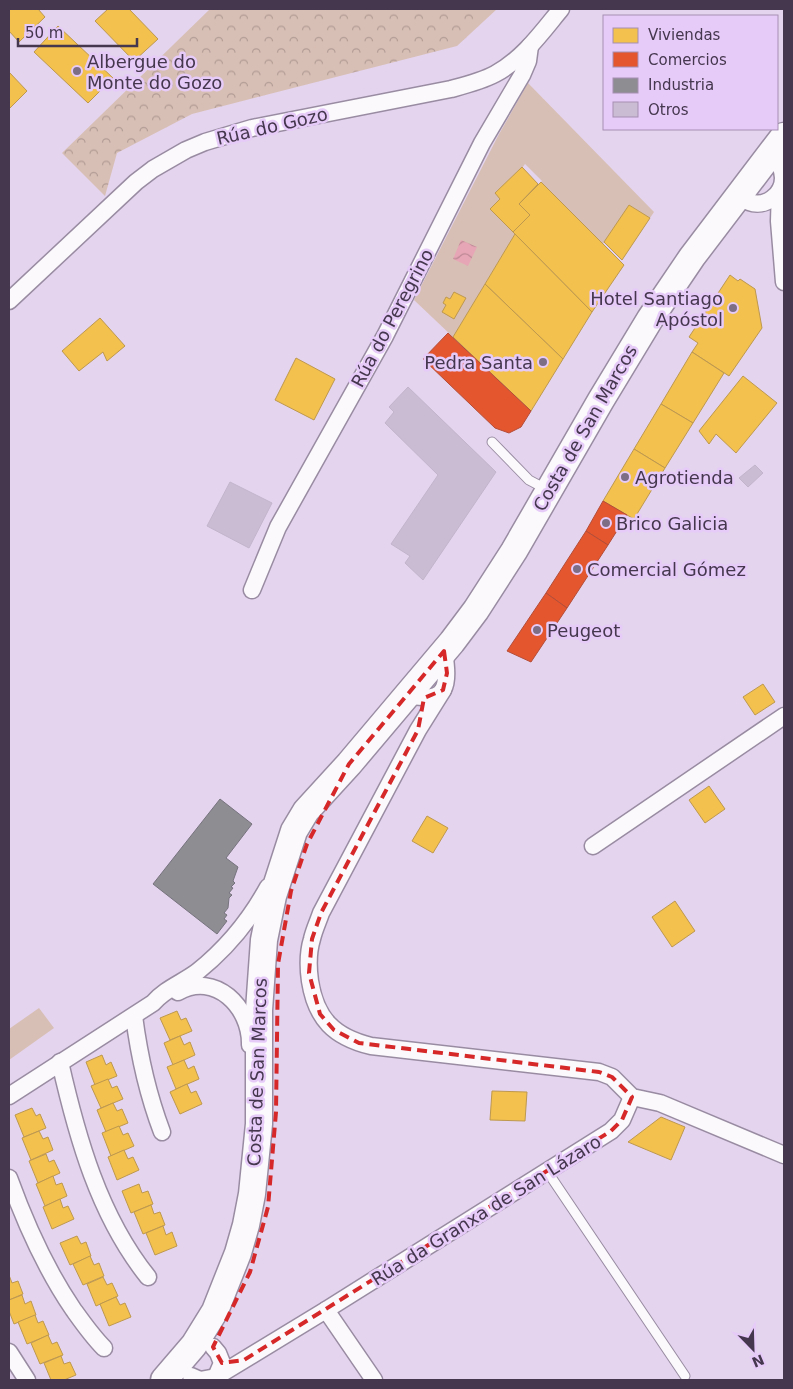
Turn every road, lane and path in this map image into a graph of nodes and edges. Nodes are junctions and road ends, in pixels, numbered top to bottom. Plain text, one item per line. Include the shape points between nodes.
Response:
1 (561, 9) edge
2 (530, 46) junction
3 (778, 145) edge
4 (780, 190) junction
5 (750, 200) junction
6 (779, 221) junction
7 (784, 282) edge
8 (9, 301) edge
9 (492, 442) dead end
10 (549, 490) junction
11 (252, 590) dead end
12 (444, 651) junction
13 (443, 690) junction
14 (414, 696) junction
15 (784, 716) edge
16 (418, 730) junction
17 (348, 764) junction
18 (593, 846) dead end
19 (282, 863) junction
20 (153, 1004) junction
21 (134, 1016) junction
22 (60, 1062) junction
23 (9, 1096) edge
24 (632, 1097) junction
25 (259, 1124) junction
26 (162, 1132) dead end
27 (784, 1155) edge
28 (547, 1171) junction
29 (9, 1178) edge
30 (148, 1277) dead end
31 (216, 1310) junction
32 (326, 1310) junction
33 (104, 1348) dead end
34 (9, 1352) edge
35 (201, 1368) edge
36 (685, 1376) dead end
37 (27, 1380) edge
38 (164, 1380) edge
39 (374, 1380) edge

1 - 2 street, Rúa do Gozo
2 - 8 street, Rúa do Gozo via 508,66 476,82 252,128 186,150 136,182
2 - 11 street, Rúa do Peregrino via 522,75 482,143 385,336 278,528
3 - 4 street via 776,158 784,179
3 - 5 main road, Costa de San Marcos
4 - 5 street via 771,200
4 - 6 street
5 - 6 street
5 - 10 main road, Costa de San Marcos via 692,257 650,318
6 - 7 street
9 - 10 lane via 529,480
10 - 12 main road, Costa de San Marcos via 476,610
12 - 13 street via 448,673
12 - 14 main road, Costa de San Marcos
13 - 14 street, Costa de San Marcos via 435,697
13 - 16 street
14 - 16 street via 423,704
14 - 17 main road, Costa de San Marcos
15 - 18 street
16 - 24 street via 321,913 312,939 309,973 316,1006 327,1024 346,1038 371,1046 600,1072 612,1077
17 - 19 main road, Costa de San Marcos via 306,811 291,837
17 - 35 main road, Costa de San Marcos via 307,844 284,922 276,990 276,1112 268,1207 250,1272
19 - 20 street via 251,916 233,938 196,973 160,995
19 - 25 main road, Costa de San Marcos via 267,919 262,961
20 - 21 street
20 - 25 street via 192,985 221,991 233,1001 243,1017 250,1040 249,1078
21 - 22 street
21 - 26 street via 143,1069
22 - 23 street
22 - 30 street via 91,1173 117,1229
24 - 27 street via 660,1103
24 - 28 street, Rúa da Granxa de San Lázaro via 622,1120 612,1131
25 - 31 main road, Costa de San Marcos via 246,1225
28 - 32 street, Rúa da Granxa de San Lázaro
28 - 36 lane
29 - 33 street via 23,1218 47,1266 92,1336
31 - 35 main road via 215,1325
31 - 38 main road, Costa de San Marcos via 194,1345
32 - 35 street, Rúa da Granxa de San Lázaro via 244,1360
32 - 39 street
34 - 37 street

